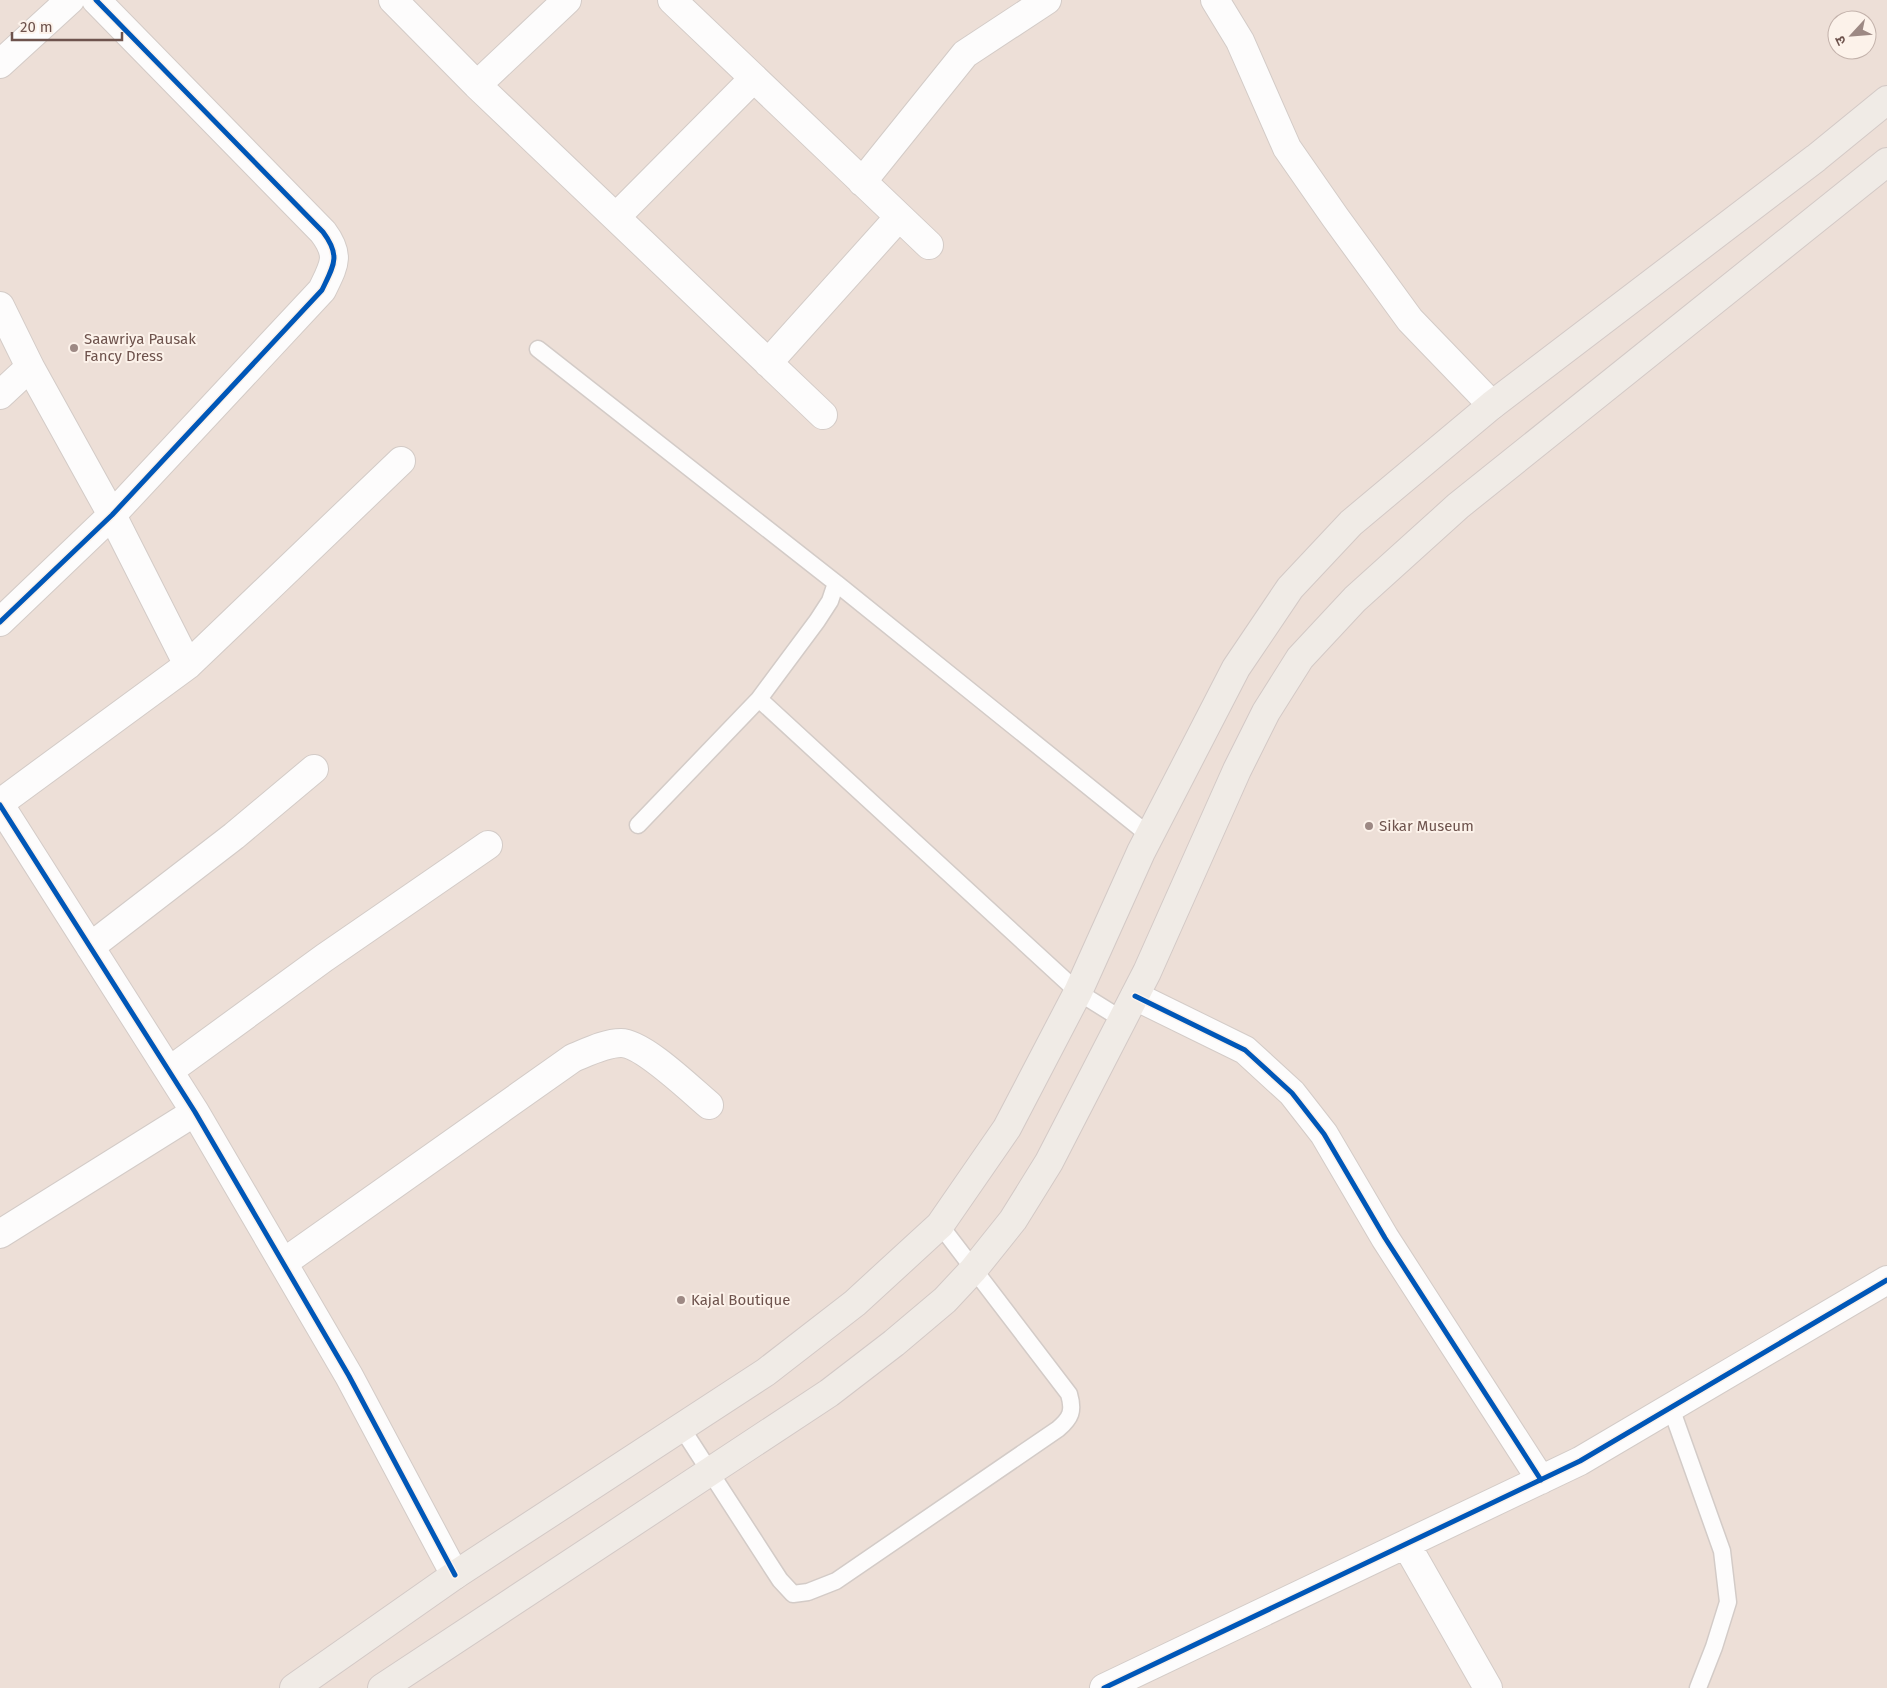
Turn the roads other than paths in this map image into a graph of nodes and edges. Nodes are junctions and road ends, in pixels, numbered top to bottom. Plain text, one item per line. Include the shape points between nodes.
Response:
1 (70, 0) edge
2 (96, 0) edge
3 (393, 0) edge
4 (567, 0) edge
5 (672, 0) edge
6 (1047, 0) edge
7 (1215, 0) edge
8 (0, 64) edge
9 (754, 78) junction
10 (477, 85) junction
11 (1887, 100) edge
12 (1887, 162) edge
13 (862, 182) junction
14 (616, 217) junction
15 (899, 217) junction
16 (929, 245) dead end
17 (0, 306) edge
18 (538, 349) dead end
19 (768, 362) junction
20 (30, 367) junction
21 (0, 395) edge
22 (1492, 405) junction
23 (823, 415) dead end
24 (401, 461) dead end
25 (112, 515) junction
26 (836, 584) junction
27 (0, 622) edge
28 (188, 665) junction
29 (759, 699) junction
30 (314, 769) dead end
31 (0, 804) edge
32 (638, 824) dead end
33 (1150, 836) junction
34 (488, 845) dead end
35 (90, 947) junction
36 (1078, 992) junction
37 (1135, 996) junction
38 (1123, 1020) junction
39 (169, 1071) junction
40 (709, 1105) dead end
41 (195, 1112) junction
42 (940, 1225) junction
43 (0, 1234) edge
44 (283, 1263) junction
45 (974, 1270) junction
46 (1887, 1280) edge
47 (1671, 1408) junction
48 (680, 1427) junction
49 (709, 1472) junction
50 (1541, 1480) junction
51 (1406, 1544) junction
52 (455, 1575) junction
53 (294, 1688) edge
54 (382, 1688) edge
55 (1104, 1688) edge
56 (1488, 1688) edge
57 (1698, 1688) edge

1 - 8 street
2 - 25 street via 334,246 334,267 322,290
3 - 10 street
4 - 10 street
5 - 9 street
6 - 13 street via 965,54
7 - 22 street via 1240,41 1287,148 1410,320
9 - 13 street
9 - 14 street
10 - 14 street
11 - 22 main road via 1816,158
12 - 37 main road via 1458,506 1355,599 1300,658 1266,712 1236,770
13 - 15 street
14 - 19 street
15 - 16 street
15 - 19 street
17 - 20 street
18 - 26 lane
19 - 23 street
20 - 21 street
20 - 25 street
22 - 33 main road via 1351,523 1290,588 1236,668
24 - 28 street
25 - 27 street
25 - 28 street
26 - 29 lane via 818,622
26 - 33 lane
28 - 31 street
29 - 32 lane
29 - 36 lane
30 - 35 street via 234,836
31 - 35 street
33 - 36 main road
34 - 39 street via 324,958
35 - 39 street
36 - 38 lane
36 - 42 main road via 1007,1128
37 - 38 main road
37 - 50 street via 1245,1050 1292,1094 1324,1134 1385,1238
38 - 45 main road via 1049,1162 1014,1220
39 - 41 street
40 - 44 street via 648,1054 622,1043 599,1048 573,1058
41 - 43 street
41 - 44 street
42 - 45 lane
42 - 48 main road via 848,1309 766,1372
44 - 52 street via 349,1376
45 - 49 main road via 945,1300 829,1393
45 - 49 lane via 1069,1394 1073,1408 1070,1419 1058,1430 836,1581 794,1594 780,1580
46 - 47 street
47 - 50 street
47 - 57 lane via 1722,1551 1728,1602
48 - 49 lane
48 - 52 main road
49 - 54 main road
50 - 51 street
51 - 55 street
51 - 56 street
52 - 53 main road

